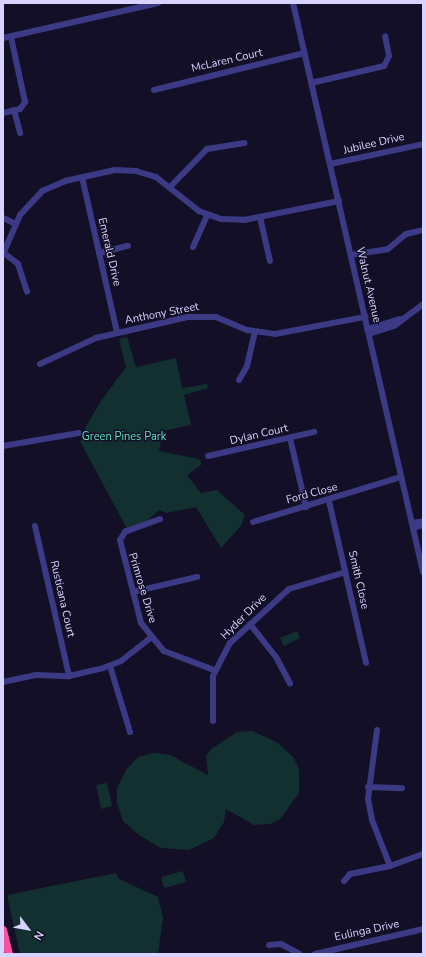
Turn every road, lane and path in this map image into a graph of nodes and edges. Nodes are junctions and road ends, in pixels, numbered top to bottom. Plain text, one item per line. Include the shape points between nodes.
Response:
1 (158, 3) edge
2 (293, 3) edge
3 (11, 36) junction
4 (385, 36) dead end
5 (3, 38) edge
6 (305, 53) junction
7 (312, 83) junction
8 (154, 90) dead end
9 (14, 110) junction
10 (3, 113) edge
11 (20, 133) dead end
12 (245, 143) dead end
13 (423, 144) edge
14 (330, 164) junction
15 (82, 177) junction
16 (170, 187) junction
17 (338, 199) junction
18 (207, 215) junction
19 (260, 217) junction
20 (3, 218) edge
21 (16, 224) junction
22 (423, 230) edge
23 (128, 246) dead end
24 (193, 247) dead end
25 (3, 253) edge
26 (99, 253) junction
27 (351, 257) junction
28 (270, 261) dead end
29 (27, 292) dead end
30 (423, 304) edge
31 (364, 315) junction
32 (368, 331) junction
33 (117, 332) junction
34 (255, 332) junction
35 (40, 364) dead end
36 (239, 380) dead end
37 (314, 432) dead end
38 (79, 433) dead end
39 (290, 438) junction
40 (3, 446) edge
41 (208, 456) dead end
42 (402, 479) junction
43 (330, 501) junction
44 (306, 507) junction
45 (160, 519) dead end
46 (423, 521) edge
47 (253, 522) dead end
48 (423, 525) edge
49 (35, 526) dead end
50 (412, 526) junction
51 (346, 572) junction
52 (423, 572) edge
53 (197, 577) dead end
54 (133, 592) junction
55 (250, 624) junction
56 (150, 638) junction
57 (366, 663) dead end
58 (110, 666) junction
59 (214, 670) junction
60 (69, 676) junction
61 (3, 682) edge
62 (290, 683) dead end
63 (213, 721) dead end
64 (377, 730) dead end
65 (130, 732) dead end
66 (368, 787) junction
67 (402, 788) dead end
68 (423, 854) edge
69 (390, 866) junction
70 (344, 881) dead end
71 (423, 929) edge
72 (3, 930) edge
73 (269, 945) dead end
74 (8, 954) edge
75 (300, 954) edge
76 (315, 954) edge

1 - 3 street
2 - 6 street, Walnut Avenue
3 - 5 street
3 - 9 street via 26,102
4 - 7 street via 389,56 384,66
6 - 7 street, Walnut Avenue
6 - 8 street, McLaren Court
7 - 14 street, Walnut Avenue
9 - 10 street
9 - 11 street
12 - 16 street via 207,149
13 - 14 street, Jubilee Drive
14 - 17 street, Walnut Avenue
15 - 16 street via 129,170 149,174
15 - 21 street via 42,191 28,204
15 - 26 street, Emerald Drive
16 - 18 street
17 - 19 street
17 - 27 street, Walnut Avenue
18 - 19 street via 229,220
18 - 24 street
19 - 28 street
20 - 21 street
21 - 25 street
22 - 27 street via 406,234 394,245 380,251
23 - 26 street
25 - 29 street via 18,264
26 - 33 street, Emerald Drive
27 - 31 street, Walnut Avenue
30 - 32 street via 403,317
31 - 32 street, Walnut Avenue
31 - 34 street, Anthony Street via 282,333
32 - 42 street, Walnut Avenue
33 - 34 street, Anthony Street via 198,316 224,319
33 - 35 street, Anthony Street via 86,342
34 - 36 street via 247,366
37 - 39 street, Dylan Court
38 - 40 street
39 - 41 street, Dylan Court
39 - 44 street
42 - 43 street, Ford Close
42 - 50 street, Walnut Avenue
43 - 44 street, Ford Close
43 - 51 street, Smith Close
44 - 47 street, Ford Close
45 - 54 street, Primrose Drive via 121,537 119,547
46 - 50 street
48 - 50 street
49 - 60 street, Rusticana Court
50 - 52 street, Walnut Avenue
51 - 55 street, Hyder Drive via 289,589
51 - 57 street, Smith Close
53 - 54 street
54 - 56 street, Primrose Drive via 141,624
55 - 59 street, Hyder Drive via 225,649
55 - 62 street via 276,657
56 - 58 street
56 - 59 street, Primrose Drive via 169,654
58 - 60 street
58 - 65 street
59 - 63 street, Hyder Drive via 210,695
60 - 61 street via 36,676
64 - 66 street
66 - 67 street
66 - 69 street via 372,820
68 - 69 street
69 - 70 street via 350,874
71 - 76 street, Eulinga Drive
72 - 74 highway
73 - 75 street via 281,944

